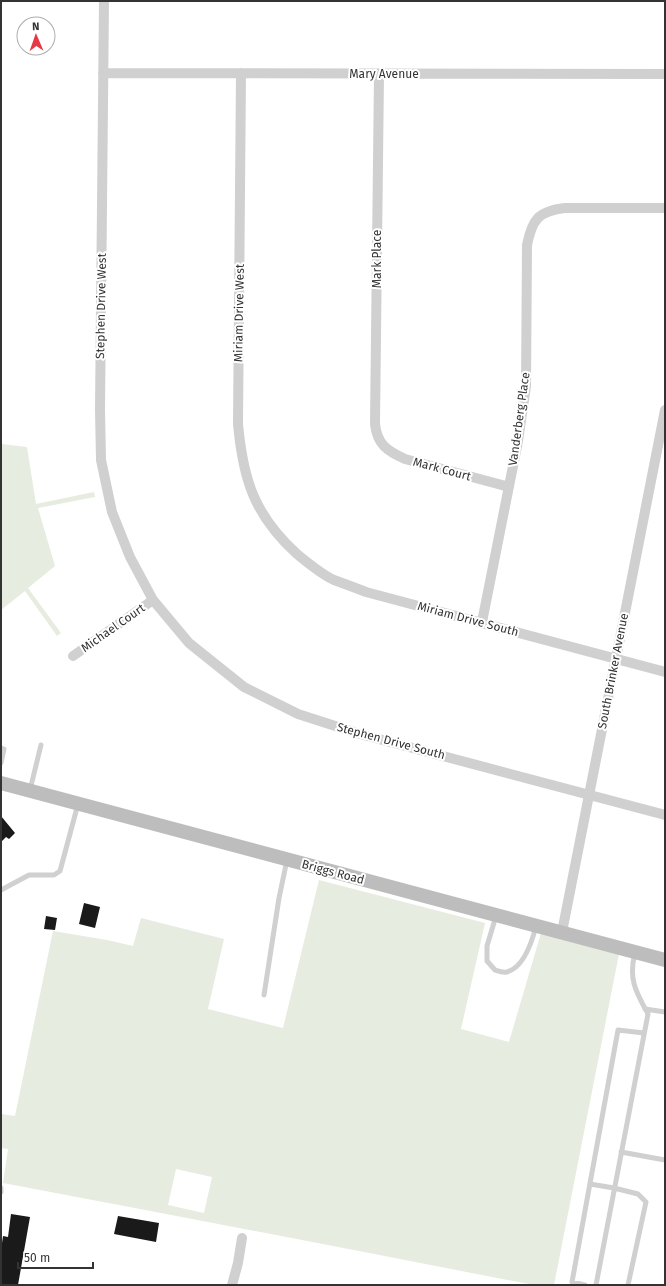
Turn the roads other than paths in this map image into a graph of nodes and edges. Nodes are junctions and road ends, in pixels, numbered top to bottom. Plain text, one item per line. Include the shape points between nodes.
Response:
1 (104, 1) edge
2 (103, 73) junction
3 (241, 73) junction
4 (379, 74) junction
5 (665, 74) edge
6 (665, 208) edge
7 (665, 410) edge
8 (380, 442) joint
9 (509, 487) junction
10 (283, 541) joint
11 (153, 600) junction
12 (482, 622) junction
13 (73, 656) dead end
14 (616, 658) junction
15 (665, 672) edge
16 (41, 745) dead end
17 (1, 748) edge
18 (1, 763) edge
19 (1, 783) edge
20 (30, 791) junction
21 (589, 794) junction
22 (78, 804) junction
23 (665, 815) edge
24 (287, 859) junction
25 (1, 890) edge
26 (496, 915) junction
27 (536, 926) junction
28 (562, 932) junction
29 (635, 952) junction
30 (665, 960) edge
31 (264, 995) dead end
32 (645, 1010) junction
33 (665, 1012) edge
34 (644, 1033) junction
35 (621, 1152) junction
36 (665, 1160) edge
37 (590, 1184) junction
38 (1, 1188) edge
39 (614, 1188) junction
40 (1, 1192) edge
41 (242, 1238) dead end
42 (232, 1285) edge
43 (585, 1285) edge
44 (596, 1285) edge
45 (628, 1285) edge

1 - 2 street, Stephen Drive West
2 - 3 street, Mary Avenue
2 - 11 street, Stephen Drive West via 101,460 112,512 130,556
3 - 4 street, Mary Avenue
3 - 10 street, Miriam Drive West via 238,424 243,465 252,493 263,516
4 - 5 street, Mary Avenue
4 - 8 street, Mark Place via 375,424
6 - 9 street, Vanderberg Place via 551,209 540,216 530,229 527,245 526,386
7 - 14 street, South Brinker Avenue
8 - 9 street, Mark Court via 392,453 406,459
9 - 12 street, Vanderberg Place
10 - 12 street, Miriam Drive South via 333,580 366,592
11 - 13 street, Michael Court
11 - 21 street, Stephen Drive South via 189,643 244,687 298,714 360,734
12 - 14 street, Miriam Drive South
14 - 15 street, Miriam Drive South
14 - 21 street, South Brinker Avenue
16 - 20 lane
17 - 18 lane via 4,749
19 - 20 street, Briggs Road
20 - 22 street, Briggs Road
21 - 23 street, Stephen Drive South
21 - 28 street, South Brinker Avenue
22 - 24 street, Briggs Road
22 - 25 lane via 60,871 54,875 29,875
24 - 26 street, Briggs Road
24 - 31 lane
26 - 27 street, Briggs Road
26 - 27 lane via 487,946 487,961 495,970 506,972 516,968 530,946
27 - 28 street, Briggs Road
28 - 29 street, Briggs Road
29 - 30 street, Briggs Road
29 - 32 lane via 632,965 634,987
32 - 33 lane
32 - 34 lane via 648,1014
34 - 35 lane
34 - 37 lane via 618,1030
35 - 36 lane
35 - 39 lane
37 - 39 lane
37 - 43 lane via 572,1282
38 - 40 lane
39 - 44 lane
39 - 45 lane via 638,1194 646,1202
41 - 42 street

